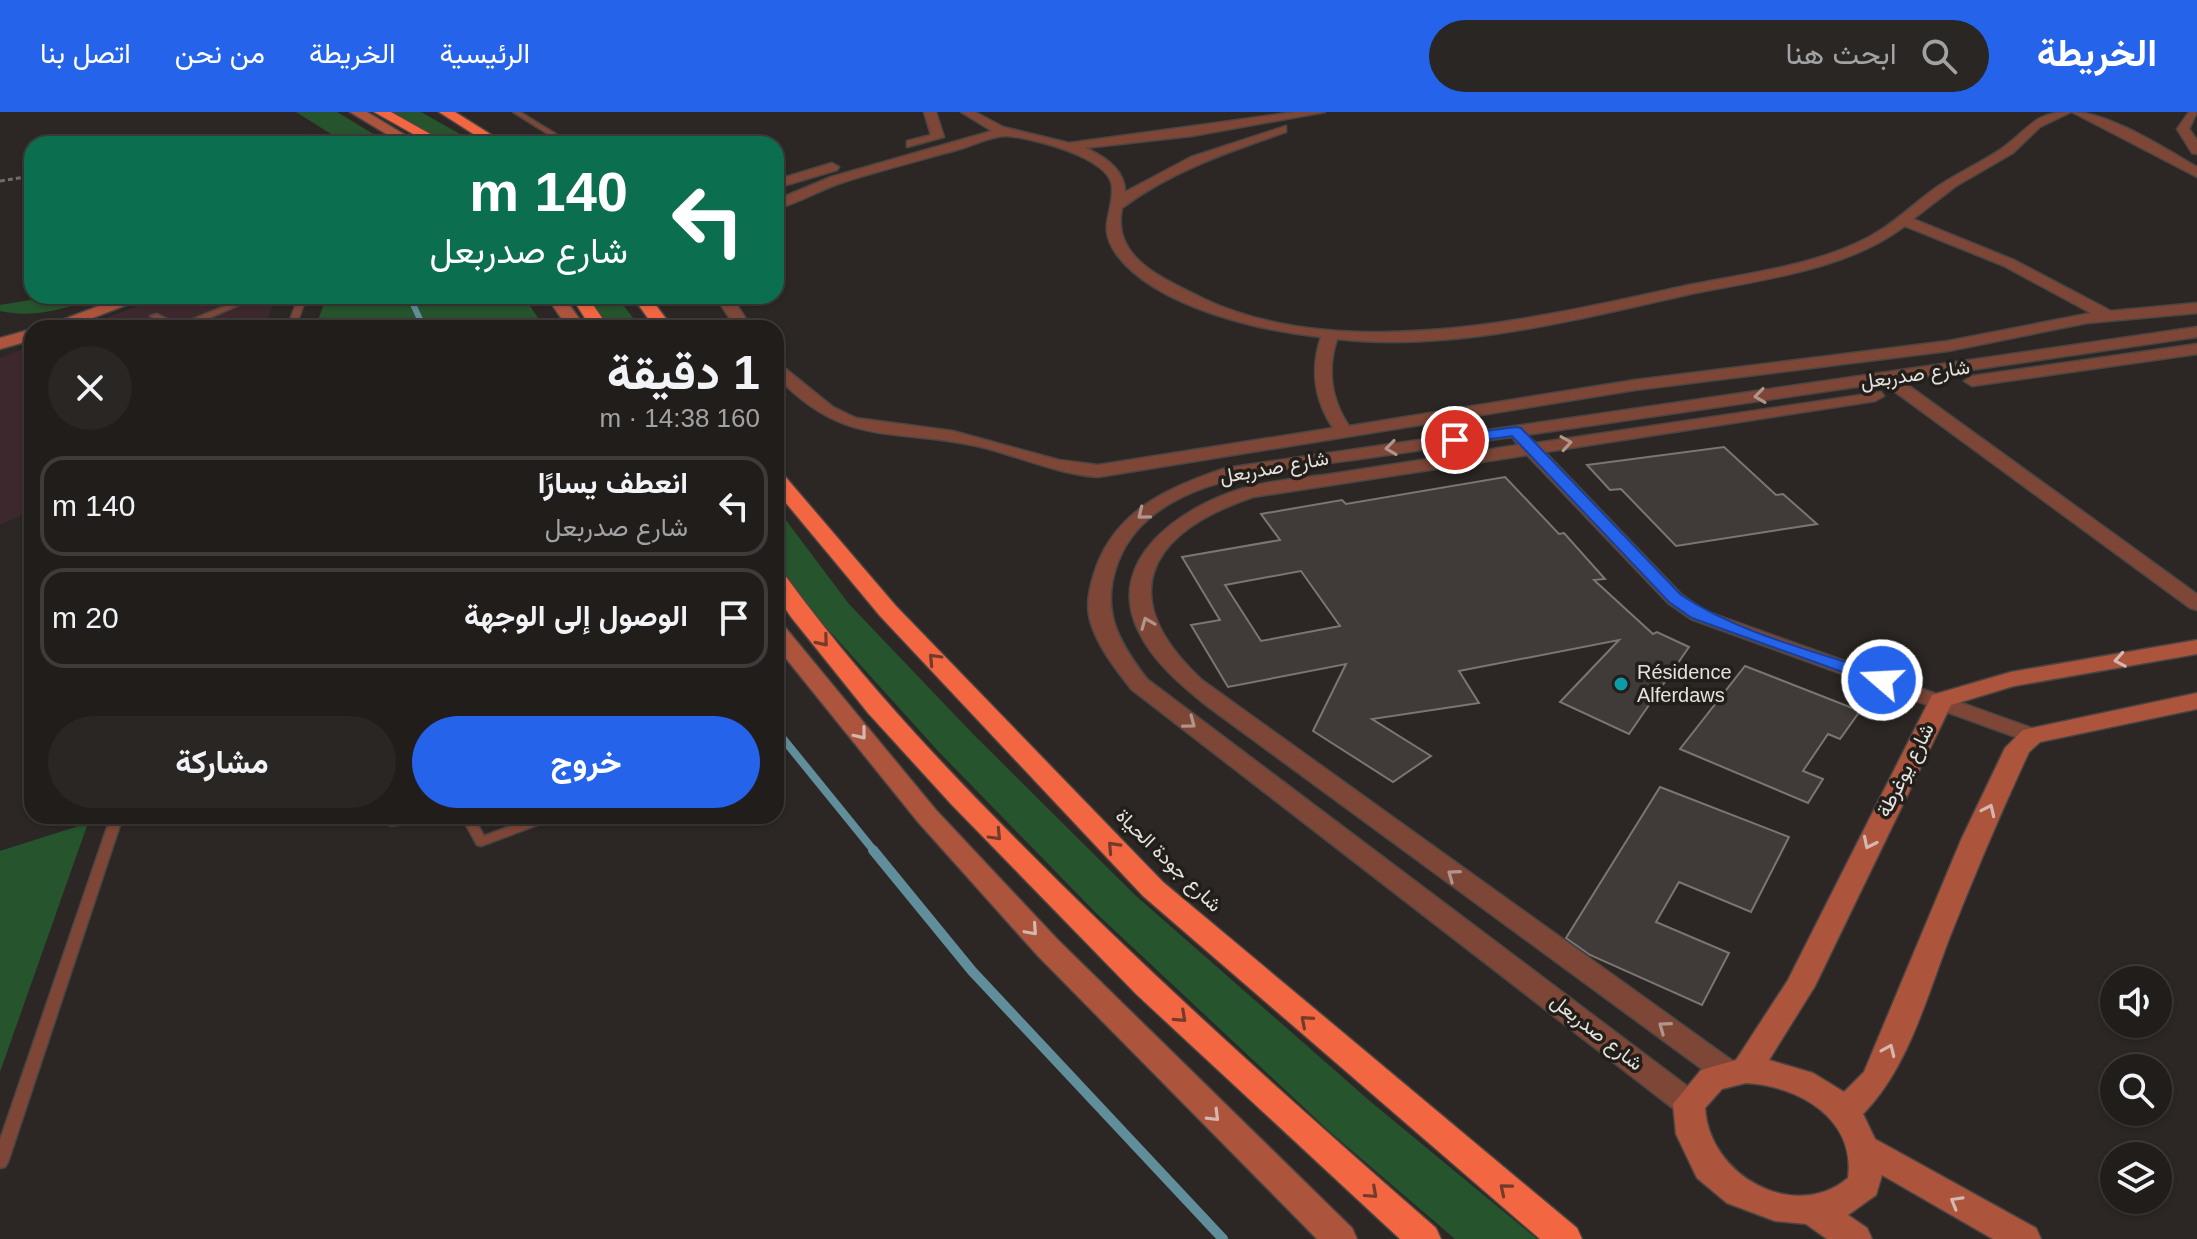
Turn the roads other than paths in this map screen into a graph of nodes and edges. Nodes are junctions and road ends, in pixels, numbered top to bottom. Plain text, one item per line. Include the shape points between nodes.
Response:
1 (357, 112) edge
2 (381, 112) edge
3 (516, 112) edge
4 (930, 112) edge
5 (967, 112) edge
6 (1319, 112) edge
7 (1330, 112) edge
8 (2065, 112) edge
9 (2078, 112) edge
10 (2195, 112) edge
11 (455, 114) edge
12 (2032, 119) edge
13 (1272, 121) junction
14 (2106, 125) junction
15 (1286, 127) junction
16 (1004, 132) junction
17 (399, 136) edge
18 (426, 136) edge
19 (487, 136) edge
20 (556, 136) edge
21 (1068, 146) junction
22 (2197, 150) edge
23 (2197, 173) edge
24 (784, 182) edge
25 (784, 201) edge
26 (1117, 205) junction
27 (1905, 221) junction
28 (93, 304) edge
29 (118, 304) edge
30 (237, 304) edge
31 (2197, 308) edge
32 (154, 316) dead end
33 (2109, 317) junction
34 (56, 320) edge
35 (73, 320) edge
36 (162, 320) edge
37 (198, 320) edge
38 (2197, 332) edge
39 (1331, 333) junction
40 (24, 334) edge
41 (1, 343) edge
42 (2197, 349) edge
43 (784, 374) edge
44 (1897, 385) junction
45 (1516, 431) junction
46 (1344, 432) junction
47 (1532, 448) junction
48 (784, 488) edge
49 (784, 591) edge
50 (2197, 604) edge
51 (784, 641) edge
52 (2197, 647) edge
53 (1941, 700) junction
54 (2197, 701) edge
55 (2032, 736) junction
56 (114, 824) edge
57 (471, 824) edge
58 (528, 824) edge
59 (1737, 1071) junction
60 (1689, 1104) junction
61 (1844, 1112) junction
62 (1865, 1149) junction
63 (0, 1162) edge
64 (1815, 1211) junction
65 (1340, 1239) edge
66 (1424, 1239) edge
67 (1565, 1239) edge
68 (1855, 1239) edge
69 (2024, 1239) edge

1 - 17 street
2 - 18 highway
3 - 20 lane
4 - 24 street via 938,137
5 - 16 street
6 - 13 street
7 - 15 street
8 - 12 street
9 - 14 street
10 - 22 street via 2183,129
11 - 19 highway
12 - 14 street
12 - 27 street via 2015,145 1945,187
13 - 15 street
13 - 21 street
14 - 23 street
15 - 26 street via 1172,171
16 - 21 street
16 - 25 street via 836,180
21 - 26 street via 1113,172 1120,190
26 - 39 street via 1116,241 1131,262 1159,283 1221,310
27 - 33 street via 1998,258
27 - 39 street via 1870,242 1813,262 1549,321 1441,335
28 - 34 street
29 - 35 street
30 - 37 lane
31 - 33 street
32 - 36 lane
33 - 46 street via 1948,346 1635,385
38 - 44 street, شارع صدربعل
39 - 46 street via 1322,359 1323,386 1330,411
40 - 41 street
42 - 44 street, شارع صدربعل
43 - 46 street via 811,402 847,423 978,441 1078,471 1150,466
44 -> 45 street, شارع صدربعل
47 -> 44 street, شارع صدربعل
44 - 50 street
45 - 47 street
45 -> 60 street, شارع صدربعل via 1233,472 1168,496 1139,515 1117,541 1098,594 1100,620 1139,684
47 - 53 street via 1675,599 1698,615
59 -> 47 street, شارع صدربعل via 1399,837 1208,693 1169,660 1148,630 1138,600 1151,556 1172,529 1226,499
67 -> 48 highway, شارع جودة الحياة via 1153,889 888,611
49 -> 66 highway via 923,759 1080,924
51 -> 65 street via 927,816 1048,948
52 -> 53 street, شارع يوغرطة via 2011,679
53 - 55 street
53 -> 59 street, شارع يوغرطة via 1800,986
54 - 55 street
61 -> 55 street via 1875,1081 1975,840 2018,748
56 - 63 lane
57 - 58 lane via 481,842
59 - 60 street via 1700,1089
59 - 61 street via 1786,1076 1810,1085
60 - 64 street via 1692,1135 1722,1180 1773,1207
61 - 62 street
62 - 64 street via 1866,1176 1856,1194 1843,1204
69 -> 62 street
64 - 68 street

